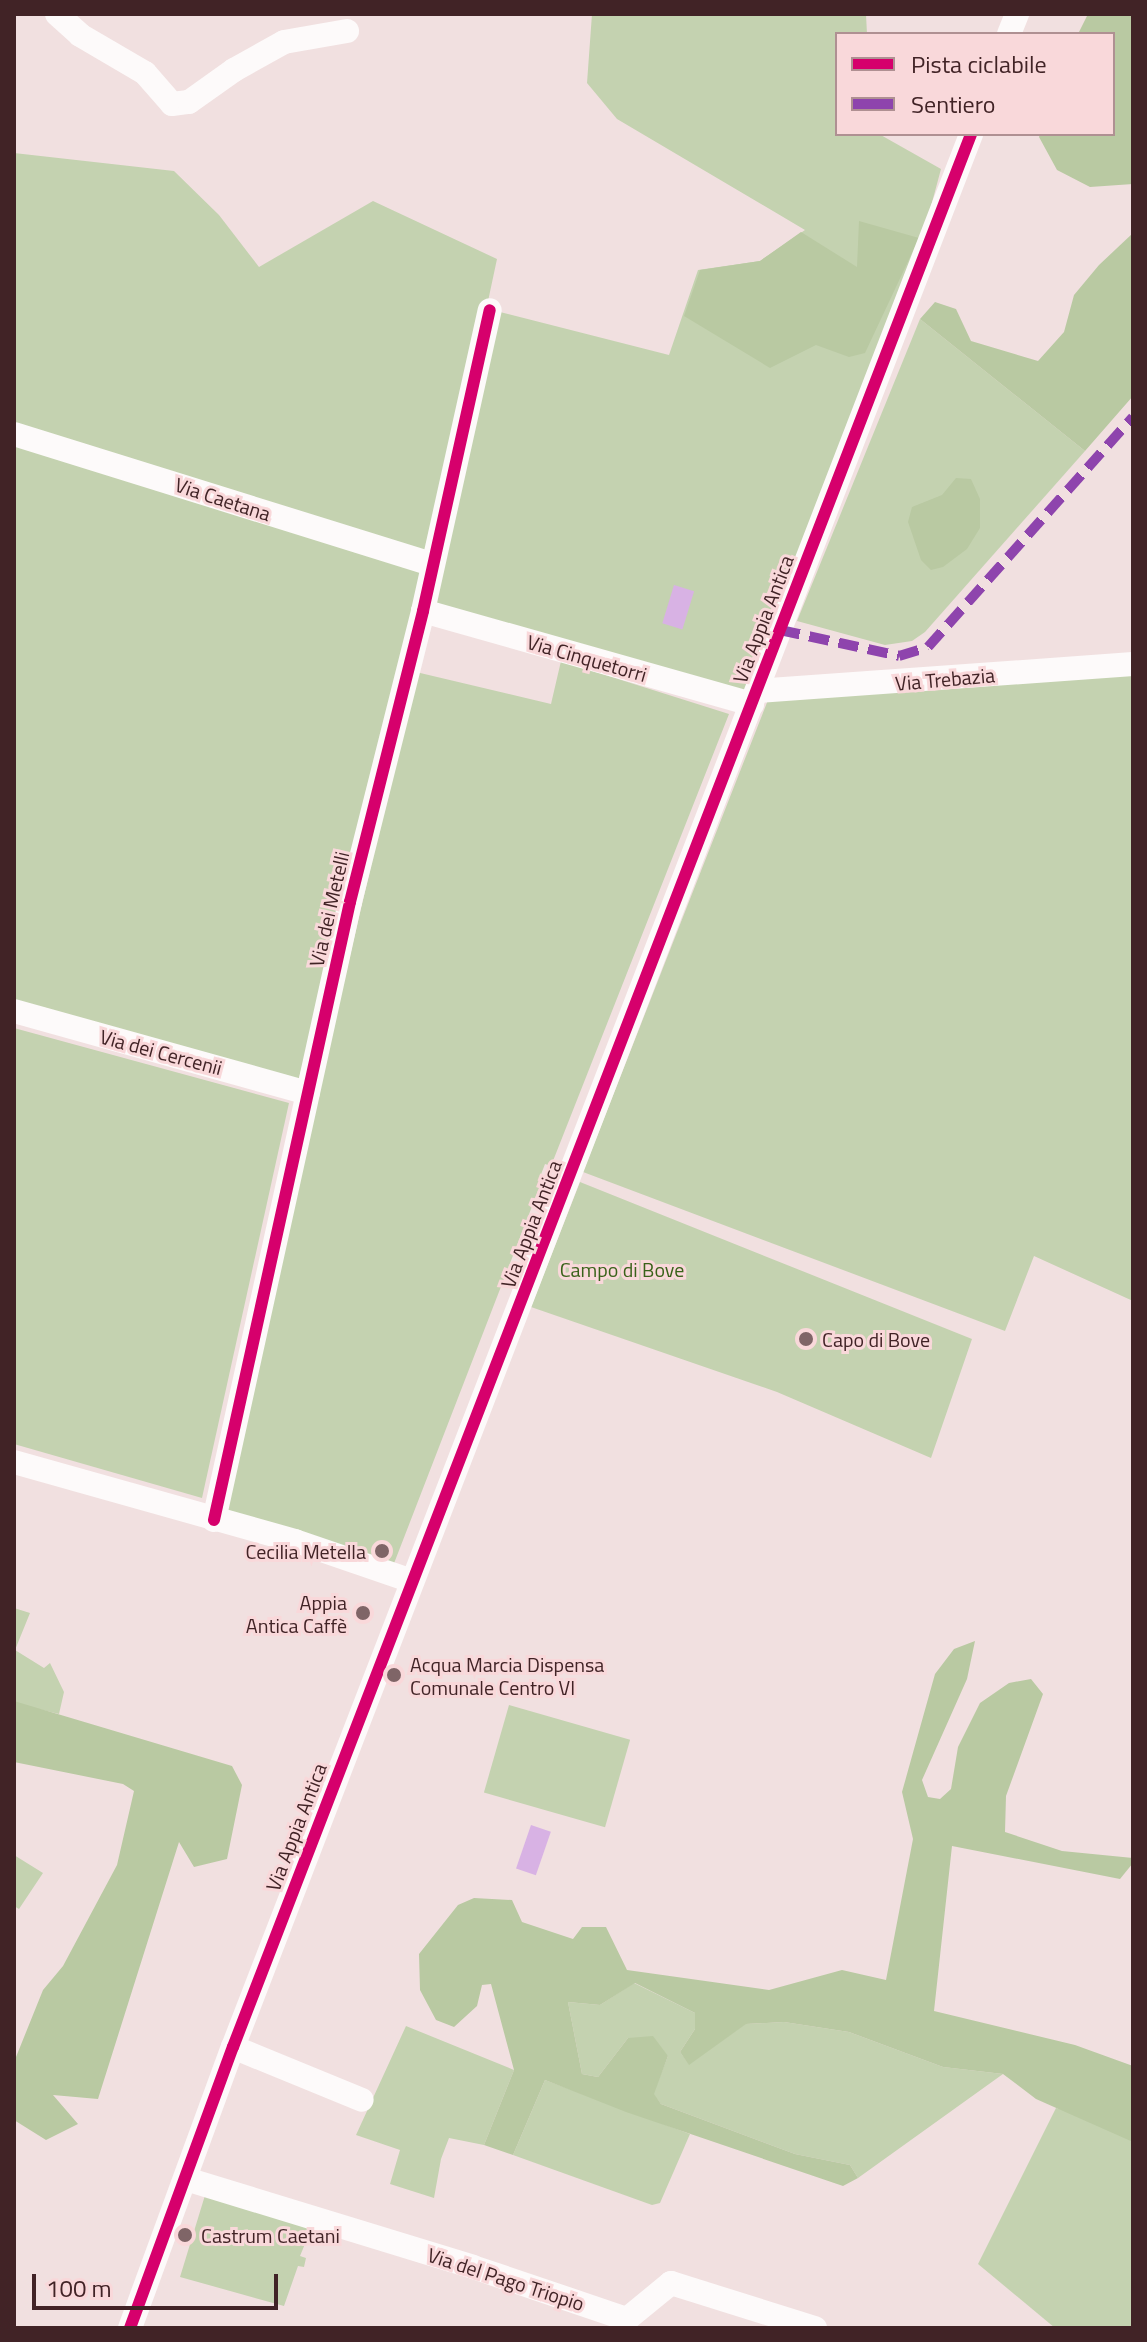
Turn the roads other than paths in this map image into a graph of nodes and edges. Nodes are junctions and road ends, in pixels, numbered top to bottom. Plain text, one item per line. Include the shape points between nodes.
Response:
1 (57, 14) edge
2 (347, 31) dead end
3 (970, 136) edge
4 (490, 310) dead end
5 (14, 434) edge
6 (432, 564) junction
7 (423, 611) junction
8 (1133, 664) edge
9 (754, 698) junction
10 (14, 1011) edge
11 (308, 1093) junction
12 (14, 1462) edge
13 (214, 1520) junction
14 (412, 1581) junction
15 (233, 2047) junction
16 (362, 2100) dead end
17 (186, 2179) junction
18 (130, 2328) edge
19 (815, 2328) edge

1 - 2 street via 80,35 145,73 172,104 189,102 284,42
3 - 9 street, Via Appia Antica
4 - 6 street, Via dei Metelli
5 - 6 street, Via Caetana
6 - 7 street, Via dei Metelli
7 - 9 street, Via Cinquetorri
7 - 11 street, Via dei Metelli
8 - 9 street, Via Trebazia
9 - 14 street, Via Appia Antica
10 - 11 street, Via dei Cercenii
11 - 13 street, Via dei Metelli
12 - 13 street
13 - 14 street
14 - 15 street, Via Appia Antica
15 - 16 street
15 - 17 street, Via Appia Antica
17 - 18 street, Via Appia Antica
17 - 19 street, Via del Pago Triopio via 627,2319 671,2283

